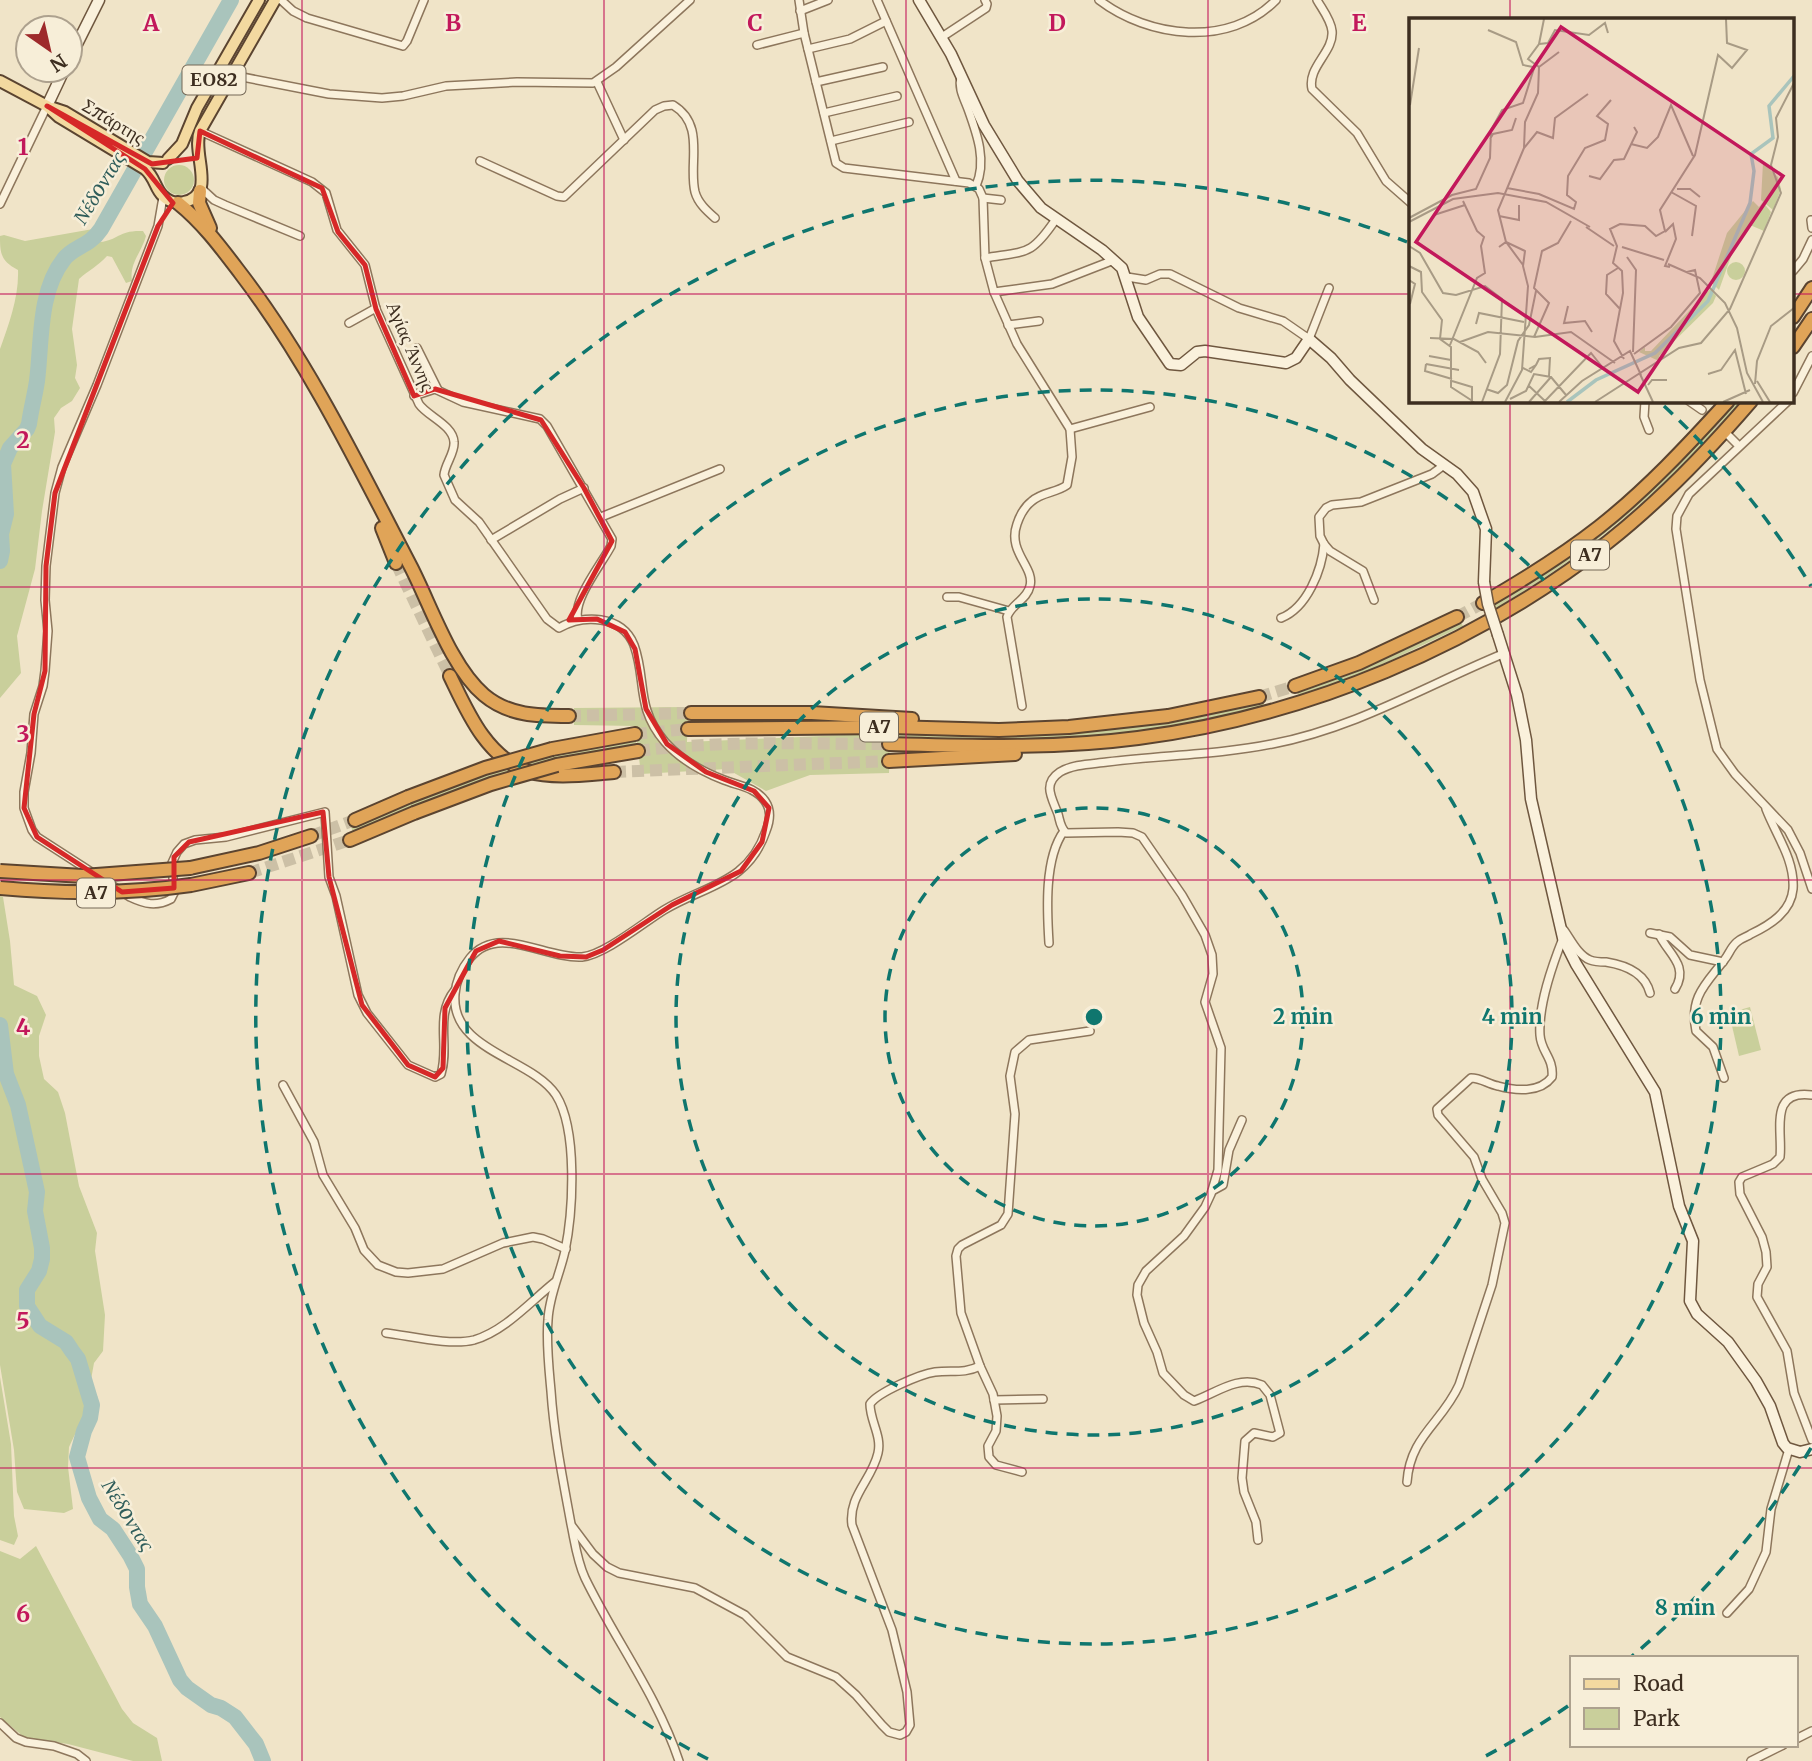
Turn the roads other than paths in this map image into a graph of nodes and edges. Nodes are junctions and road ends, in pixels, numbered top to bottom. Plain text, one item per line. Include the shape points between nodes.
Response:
1 (99, 0) edge
2 (259, 0) edge
3 (275, 0) edge
4 (281, 0) edge
5 (424, 0) edge
6 (690, 0) edge
7 (799, 0) edge
8 (828, 0) edge
9 (877, 0) edge
10 (919, 0) edge
11 (985, 0) edge
12 (1099, 0) edge
13 (1276, 0) edge
14 (1317, 0) edge
15 (800, 11) junction
16 (887, 21) junction
17 (84, 30) edge
18 (804, 33) junction
19 (942, 37) junction
20 (757, 44) dead end
21 (808, 49) junction
22 (883, 67) dead end
23 (232, 75) junction
24 (961, 76) junction
25 (0, 81) edge
26 (597, 82) junction
27 (816, 82) junction
28 (57, 84) edge
29 (897, 96) dead end
30 (47, 106) junction
31 (824, 113) junction
32 (909, 122) dead end
33 (200, 131) junction
34 (624, 140) junction
35 (831, 141) junction
36 (480, 161) dead end
37 (157, 164) junction
38 (200, 169) junction
39 (956, 181) junction
40 (156, 183) junction
41 (976, 186) junction
42 (200, 190) junction
43 (163, 197) junction
44 (983, 198) junction
45 (1001, 200) dead end
46 (1409, 201) edge
47 (177, 203) junction
48 (0, 204) edge
49 (715, 218) dead end
50 (1056, 219) junction
51 (158, 226) junction
52 (300, 236) dead end
53 (1812, 240) edge
54 (220, 246) junction
55 (985, 258) junction
56 (1114, 260) junction
57 (1794, 270) edge
58 (1127, 277) junction
59 (1329, 288) dead end
60 (1812, 288) edge
61 (994, 292) junction
62 (376, 308) junction
63 (1794, 315) edge
64 (1812, 319) edge
65 (1039, 321) dead end
66 (349, 323) dead end
67 (1008, 325) junction
68 (1309, 339) junction
69 (1794, 346) edge
70 (417, 348) dead end
71 (1812, 356) edge
72 (438, 390) junction
73 (1794, 392) edge
74 (414, 396) junction
75 (1645, 402) edge
76 (1690, 402) edge
77 (1727, 402) edge
78 (1750, 402) edge
79 (1787, 402) edge
80 (1150, 407) dead end
81 (1702, 410) tunnel mouth
82 (1070, 429) junction
83 (1649, 430) dead end
84 (1730, 436) tunnel mouth
85 (1739, 446) junction
86 (354, 460) junction
87 (1444, 465) junction
88 (720, 468) dead end
89 (584, 488) junction
90 (601, 517) junction
91 (491, 540) junction
92 (1324, 544) junction
93 (397, 563) tunnel mouth
94 (947, 597) dead end
95 (1374, 600) dead end
96 (1483, 603) tunnel mouth
97 (1009, 611) junction
98 (1457, 617) tunnel mouth
99 (1281, 618) dead end
100 (578, 620) junction
101 (1505, 653) junction
102 (450, 676) tunnel mouth
103 (1295, 686) tunnel mouth
104 (1259, 697) tunnel mouth
105 (1022, 706) dead end
106 (691, 713) tunnel mouth
107 (569, 716) tunnel mouth
108 (1069, 727) junction
109 (688, 729) tunnel mouth
110 (635, 734) tunnel mouth
111 (1105, 741) junction
112 (889, 744) tunnel mouth
113 (638, 751) tunnel mouth
114 (889, 761) tunnel mouth
115 (614, 772) tunnel mouth
116 (1764, 805) junction
117 (355, 820) tunnel mouth
118 (1064, 831) junction
119 (311, 836) tunnel mouth
120 (350, 839) tunnel mouth
121 (0, 871) edge
122 (249, 873) tunnel mouth
123 (0, 888) edge
124 (1812, 889) edge
125 (1561, 927) junction
126 (1650, 933) dead end
127 (1659, 934) junction
128 (1563, 938) junction
129 (1049, 943) dead end
130 (1708, 960) junction
131 (1723, 962) junction
132 (1715, 970) junction
133 (456, 989) junction
134 (1675, 989) dead end
135 (1650, 993) dead end
136 (1090, 1031) dead end
137 (1724, 1078) dead end
138 (283, 1086) dead end
139 (1812, 1095) edge
140 (1242, 1120) dead end
141 (1212, 1191) junction
142 (566, 1249) junction
143 (556, 1281) junction
144 (386, 1333) dead end
145 (979, 1366) junction
146 (1043, 1399) dead end
147 (994, 1400) junction
148 (1811, 1438) edge
149 (1790, 1449) junction
150 (1812, 1449) edge
151 (1022, 1472) dead end
152 (1407, 1482) dead end
153 (572, 1526) junction
154 (1258, 1539) dead end
155 (1727, 1613) dead end
156 (0, 1723) edge
157 (1779, 1747) edge
158 (86, 1761) edge
159 (679, 1761) edge
160 (1751, 1761) edge

1 - 17 street
2 - 37 main road, ΕΟ82 via 197,108 182,144
3 - 23 main road, ΕΟ82
4 - 5 street via 307,18 403,46
6 - 26 street
7 - 15 street
8 - 15 street
9 - 16 street
10 - 19 street
11 - 19 street via 986,8
12 - 13 street via 1144,23 1194,33 1236,26
14 - 46 street via 1332,34 1311,77 1311,89 1357,132 1386,181
15 - 18 street
16 - 21 street via 850,39
16 - 39 street
18 - 20 street
18 - 21 street
19 - 24 street
21 - 27 street
22 - 27 street
23 - 26 street via 329,94 382,98 446,86
23 - 33 main road, ΕΟ82
24 - 41 street via 960,89 979,142 981,170
24 - 50 street via 1018,181
25 - 30 main road, Σπάρτης
26 - 34 street
27 - 31 street
28 - 30 street
29 - 31 street
30 - 37 main road, Σπάρτης via 65,112 128,154
30 - 48 street
31 - 35 street
32 - 35 street
33 - 38 main road, ΕΟ82
33 - 62 street, Αγίας Άννης via 324,191 335,227 365,265
34 - 36 street via 564,197
34 - 49 street via 659,108 676,107 694,138 696,194
35 - 39 street via 836,163 844,168
37 - 38 main road via 185,157
37 - 40 main road, Σπάρτης
37 - 40 main road, ΕΟ82
38 - 42 main road, ΕΟ82
39 - 41 street
40 - 43 main road
41 - 44 street
42 - 47 main road via 190,200
42 - 52 street
42 - 54 highway via 202,213
43 - 47 main road
43 - 51 street
44 - 45 street
44 - 55 street
47 - 51 street
47 - 54 highway
50 - 55 street via 1031,249
50 - 56 street
51 - 133 street via 55,493 47,566 45,671 23,792 32,830 130,897 158,904 171,899 172,863 189,842 325,812 329,877 358,995 367,1013 415,1070 435,1077 441,1074 443,1016
53 - 57 street
54 - 86 highway via 281,328
55 - 61 street
56 - 58 street
56 - 61 street via 1046,286
58 - 68 street via 1146,280 1170,274 1239,307 1283,321
58 - 68 street via 1142,324 1174,366 1200,351 1286,363 1296,358
59 - 68 street
60 - 63 highway
61 - 67 street
62 - 66 street
62 - 74 street, Αγίας Άννης
64 - 69 highway
65 - 67 street
67 - 82 street
68 - 87 street
70 - 72 street
71 - 73 street
72 - 74 street
72 - 89 street via 460,401 541,420
74 - 91 street, Αγίας Άννης via 452,436 446,484
75 - 83 street
76 - 81 street
77 - 96 highway, Α7 via 1599,527
78 - 111 highway, Α7 via 1609,541 1538,590 1448,642 1366,679 1277,709 1191,729
79 - 85 street
80 - 82 street
82 - 97 street via 1067,485 1028,503 1016,527 1015,544 1031,579 1025,596
84 - 85 street
85 - 116 street via 1682,503 1676,529 1715,744
86 - 93 highway
86 - 107 highway via 468,679 499,706 519,713
87 - 92 street via 1361,502 1326,508 1318,523
87 - 101 street, bridge via 1466,482 1483,516 1487,543 1484,582
88 - 90 street
89 - 90 street
89 - 91 street
90 - 100 street via 612,541 579,602
91 - 100 street, Αγίας Άννης via 545,617 559,628
92 - 95 street via 1363,571
92 - 99 street via 1311,586 1294,610
94 - 97 street
97 - 105 street
98 - 103 highway via 1359,663
100 - 133 street, Αγίας Άννης via 597,619 621,629 633,643 646,709 667,744 682,758 751,789 766,802 770,817 766,832 753,859 732,877 673,905 603,950 586,957 560,956 504,942 486,945 467,962
101 - 118 street via 1389,707 1292,739 1066,769 1048,790
101 - 125 street via 1526,740 1534,815
102 - 115 highway via 481,735 517,766 557,775
104 - 108 highway, Α7 via 1168,716
106 - 108 highway via 812,713
108 - 109 highway, Α7
110 - 117 highway, bridge via 552,749 485,768
111 - 112 highway, Α7 via 999,747
111 - 114 highway via 1012,754
113 - 120 highway, bridge via 557,765 491,784
116 - 124 street via 1795,841
116 - 131 street via 1789,862 1790,904 1776,919 1736,942
118 - 129 street via 1054,849 1047,903
118 - 141 street via 1142,837 1209,943 1213,974 1205,1006 1221,1053 1218,1166
119 - 121 highway, Α7, bridge via 190,868 83,876
122 - 123 highway, Α7, bridge via 191,885 117,892
125 - 128 street
125 - 135 street via 1585,957 1632,970
126 - 127 street
127 - 130 street via 1676,940 1690,955
127 - 134 street via 1679,968
128 - 149 street via 1655,1092 1679,1206 1693,1241 1689,1292 1693,1308 1738,1354 1764,1394 1783,1443
128 - 152 street via 1540,1018 1540,1039 1551,1060 1552,1077 1547,1084 1525,1089 1471,1078 1437,1109 1474,1157 1505,1223 1492,1285 1459,1385 1414,1450
130 - 131 street
130 - 132 street
131 - 132 street
132 - 137 street via 1699,997 1695,1025 1713,1047
133 - 142 street via 457,1011 469,1032 546,1084 559,1100 571,1161
136 - 145 street via 1029,1040 1011,1062 1015,1114 1008,1214 1001,1225 962,1245 956,1256 961,1313
138 - 142 street via 314,1142 323,1175 364,1250 378,1265 408,1273 443,1269 503,1243 533,1237
139 - 148 street via 1794,1096 1784,1105 1779,1115 1780,1157 1742,1177 1739,1187 1766,1252 1767,1267 1757,1297 1787,1351 1794,1393
140 - 141 street via 1229,1150 1224,1183
141 - 154 street via 1184,1236 1146,1271 1137,1295 1163,1373 1184,1395 1194,1401 1230,1385 1256,1382 1270,1395 1280,1433 1273,1437 1254,1433 1244,1447 1242,1485
142 - 143 street
143 - 144 street via 502,1325 475,1340
143 - 153 street via 547,1321 551,1393
145 - 147 street
145 - 153 street via 971,1371 924,1375 870,1404 878,1454 850,1513 892,1630 907,1692 910,1726 900,1735 889,1732 836,1676 787,1657 746,1615 695,1588 607,1567
146 - 147 street
147 - 151 street via 996,1431 989,1442 989,1457 996,1465
149 - 150 street
149 - 155 street via 1771,1509 1766,1552 1749,1589
153 - 159 street via 583,1574 657,1706
156 - 158 street via 16,1738 54,1746
157 - 160 street

